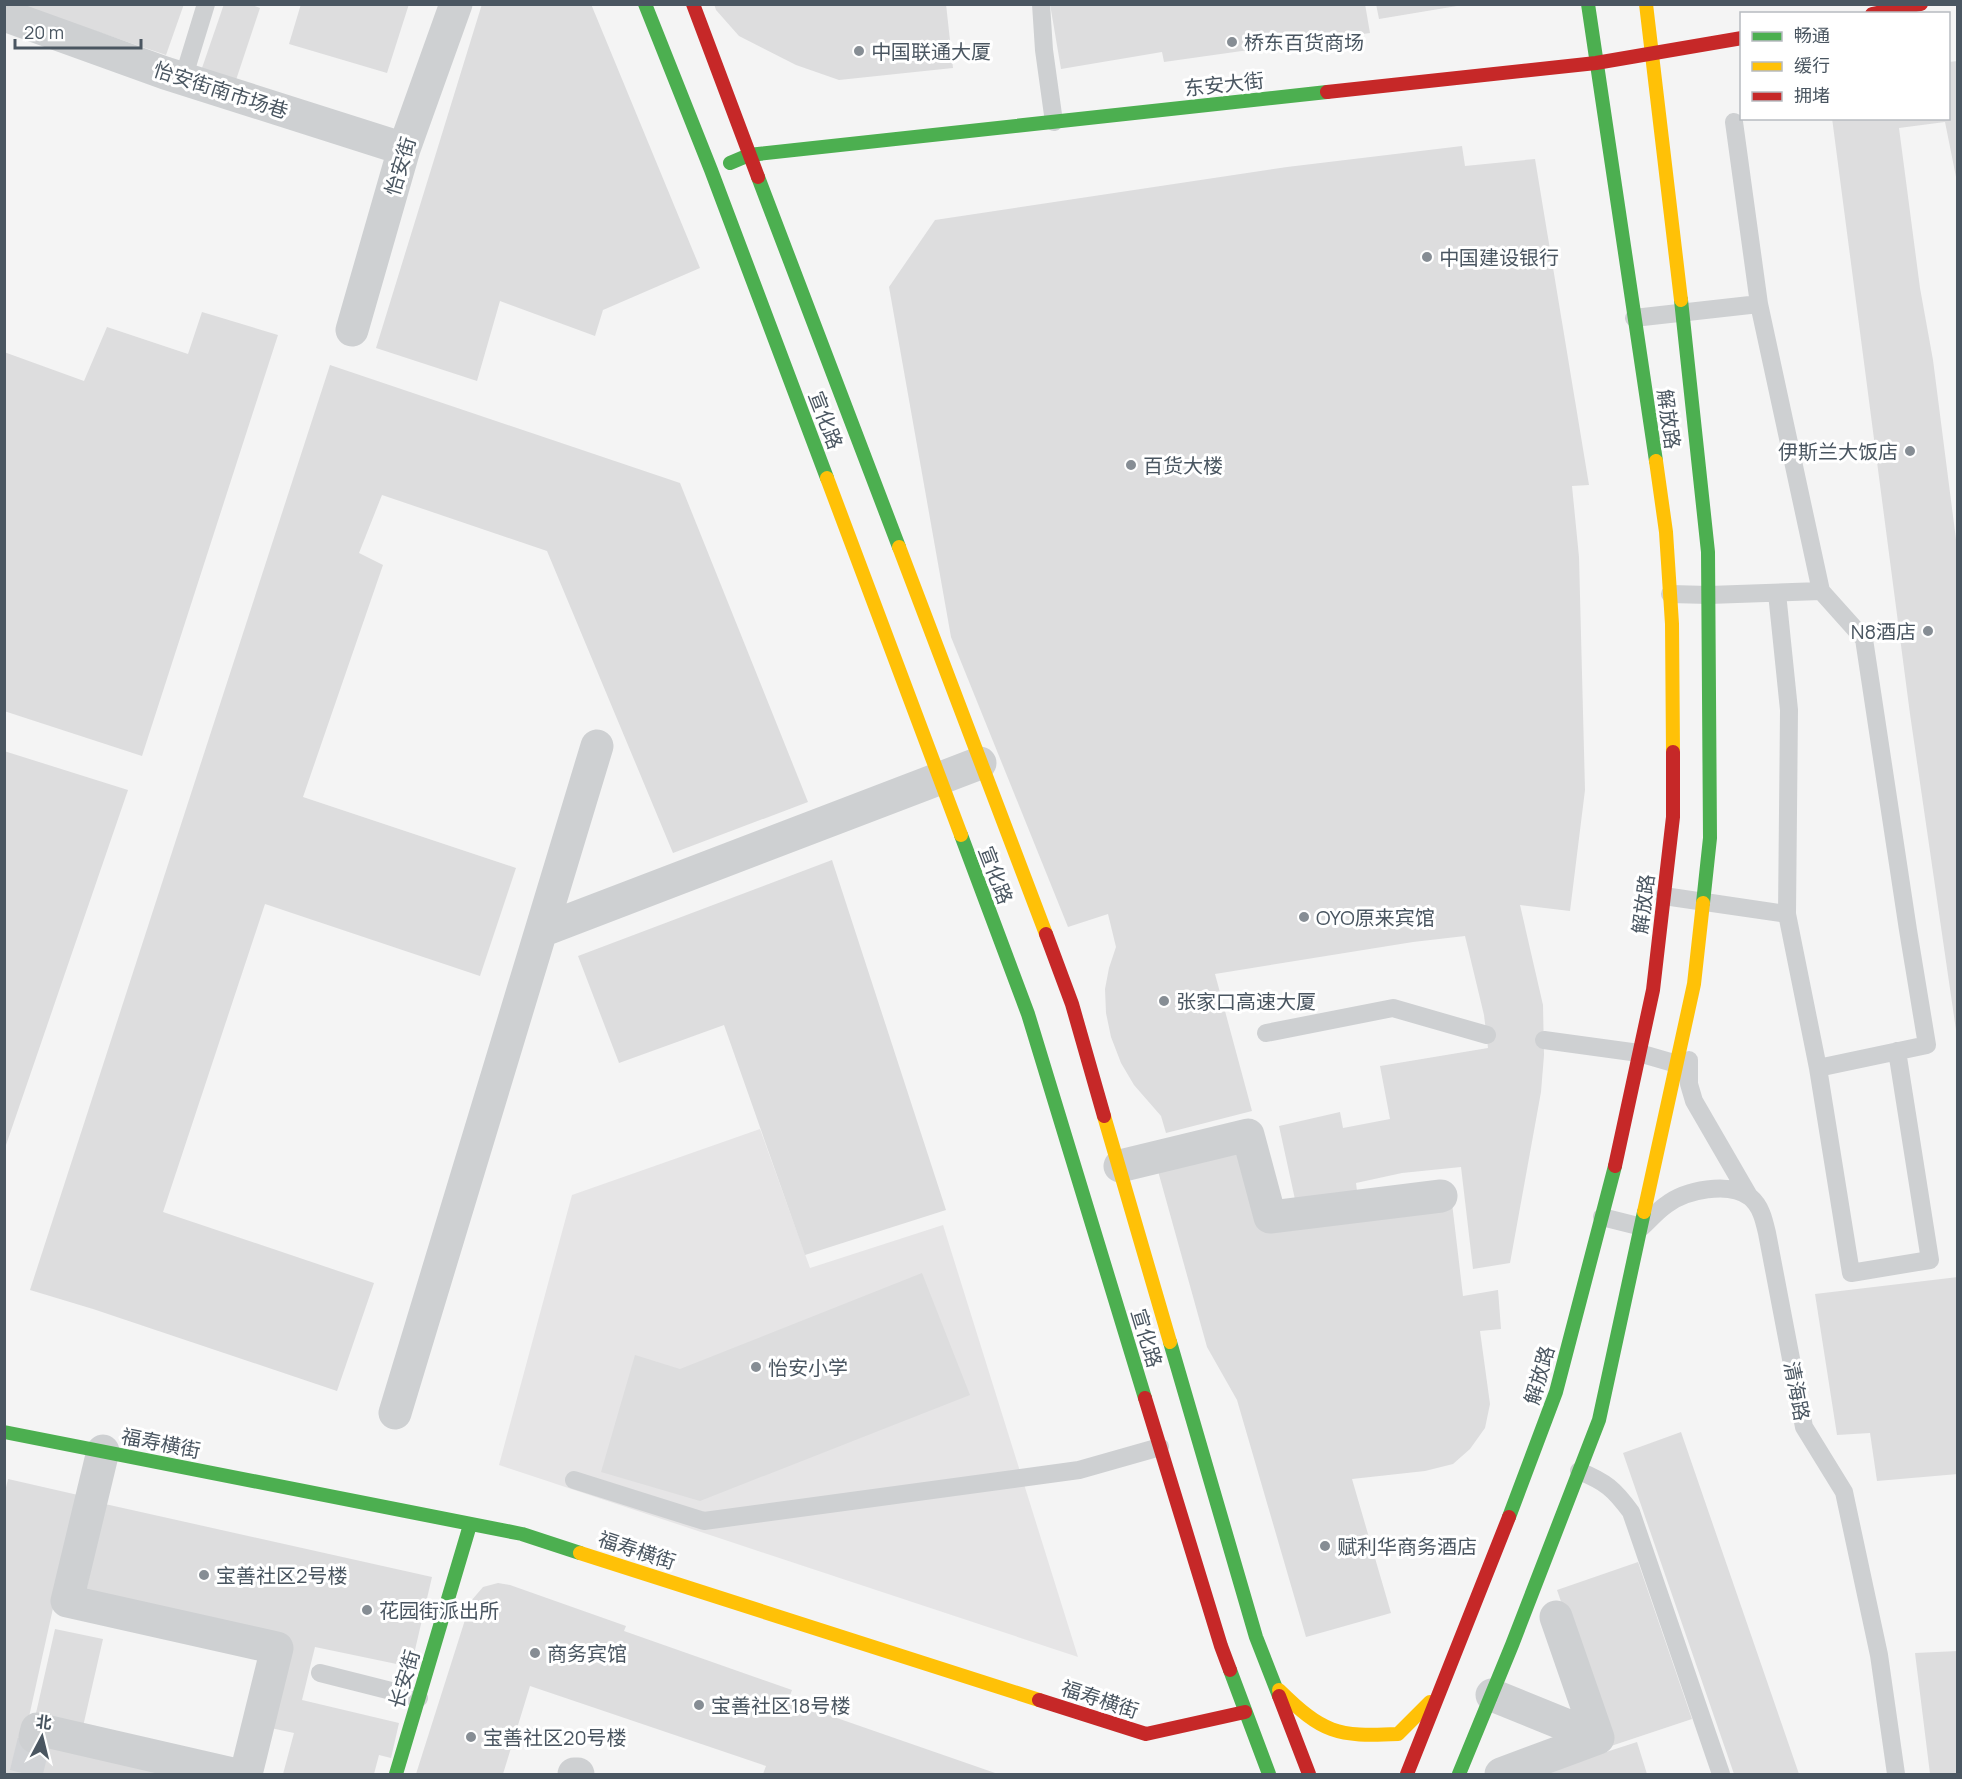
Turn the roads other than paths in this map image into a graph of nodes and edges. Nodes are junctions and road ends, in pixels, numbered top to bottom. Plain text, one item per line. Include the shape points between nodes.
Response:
1 (206, 4) edge
2 (456, 4) edge
3 (645, 4) edge
4 (693, 4) edge
5 (1041, 4) edge
6 (1588, 4) edge
7 (1646, 4) edge
8 (1921, 4) edge
9 (1882, 12) edge
10 (4, 15) edge
11 (1740, 38) edge
12 (1653, 54) junction
13 (1596, 63) junction
14 (183, 79) junction
15 (1054, 122) junction
16 (1734, 122) dead end
17 (404, 149) junction
18 (749, 155) junction
19 (711, 170) junction
20 (1759, 304) junction
21 (1683, 313) junction
22 (1634, 318) junction
23 (352, 330) dead end
24 (1821, 591) junction
25 (1777, 593) junction
26 (1670, 594) junction
27 (1709, 595) junction
28 (597, 746) dead end
29 (980, 763) junction
30 (940, 779) junction
31 (1664, 896) junction
32 (1702, 902) junction
33 (1787, 914) junction
34 (541, 931) junction
35 (1649, 1009) junction
36 (1688, 1016) junction
37 (1266, 1033) dead end
38 (1487, 1035) dead end
39 (1544, 1040) dead end
40 (1897, 1051) junction
41 (1639, 1053) junction
42 (1677, 1064) junction
43 (1818, 1068) junction
44 (1120, 1166) junction
45 (1441, 1196) dead end
46 (1749, 1196) junction
47 (1602, 1216) junction
48 (1642, 1227) junction
49 (395, 1413) dead end
50 (4, 1432) edge
51 (1160, 1447) junction
52 (104, 1451) junction
53 (1580, 1471) junction
54 (574, 1480) dead end
55 (470, 1525) junction
56 (1556, 1617) dead end
57 (320, 1673) dead end
58 (1275, 1686) junction
59 (1440, 1692) junction
60 (1492, 1695) junction
61 (419, 1698) junction
62 (1245, 1712) junction
63 (34, 1737) dead end
64 (1598, 1738) junction
65 (233, 1774) edge
66 (246, 1774) edge
67 (396, 1774) edge
68 (1269, 1774) edge
69 (1309, 1774) edge
70 (1407, 1774) edge
71 (1460, 1774) edge
72 (1501, 1774) edge
73 (1721, 1774) edge
74 (1896, 1774) edge

1 - 14 lane
2 - 17 street, 怡安街
3 - 19 main road, 宣化路
4 - 18 main road, 宣化路
5 - 15 lane
6 - 13 main road, 解放路
7 - 12 main road, 解放路
8 - 9 main road
10 - 14 street, 怡安街南市场巷
11 - 12 main road, 东安大街
12 - 13 main road, 东安大街
12 - 21 main road, 解放路
13 - 15 main road, 东安大街
13 - 22 main road, 解放路
14 - 17 street, 怡安街南市场巷
15 - 18 main road, 东安大街
16 - 20 lane
17 - 23 street, 怡安街
18 - 19 main road, 东安大街
18 - 29 main road, 宣化路
19 - 30 main road, 宣化路
20 - 21 lane
20 - 24 lane
21 - 22 lane
21 - 27 main road, 解放路
22 - 26 main road, 解放路 via 1666,532
24 - 25 lane
24 - 40 lane via 1864,639 1928,1045
25 - 27 lane
25 - 33 lane via 1789,710
26 - 27 lane
26 - 31 main road, 解放路 via 1673,817
27 - 32 main road, 解放路 via 1710,838
28 - 34 street
29 - 30 street
29 - 44 main road, 宣化路 via 1072,1004 1094,1099
30 - 34 street
30 - 51 main road, 宣化路 via 1062,1109
31 - 32 lane
31 - 35 main road, 解放路
32 - 33 lane
32 - 36 main road, 解放路
33 - 43 lane
34 - 49 street
35 - 36 lane
35 - 41 main road, 解放路
36 - 42 main road, 解放路
36 - 46 lane, 清海路 via 1689,1084 1694,1101
37 - 38 lane via 1393,1008
39 - 41 lane
40 - 43 lane
40 - 43 lane via 1930,1260 1851,1273
41 - 42 lane
41 - 47 main road, 解放路
42 - 48 main road, 解放路
44 - 45 street via 1248,1135 1270,1218
44 - 58 main road, 宣化路 via 1256,1637
46 - 48 lane via 1709,1189 1686,1194 1666,1204
46 - 74 lane, 清海路 via 1764,1219 1804,1427 1844,1492 1880,1655
47 - 48 lane
47 - 59 main road, 解放路 via 1556,1392
48 - 53 main road, 解放路 via 1599,1420
50 - 52 main road, 福寿横街
51 - 54 lane via 1078,1470 704,1521
51 - 62 main road, 宣化路
52 - 55 main road, 福寿横街
52 - 66 street via 68,1600 277,1648
53 - 60 main road, 解放路
53 - 73 lane via 1616,1491 1631,1512
55 - 61 main road, 长安街
55 - 62 main road, 福寿横街 via 522,1534 1146,1734
56 - 64 street
57 - 61 lane
58 - 59 main road via 1305,1715 1331,1730 1368,1735 1398,1734
58 - 69 main road, 宣化路
59 - 70 main road, 解放路
60 - 64 street
60 - 71 main road, 解放路
61 - 67 main road, 长安街
62 - 68 main road, 宣化路
63 - 65 street via 37,1729
64 - 72 street

